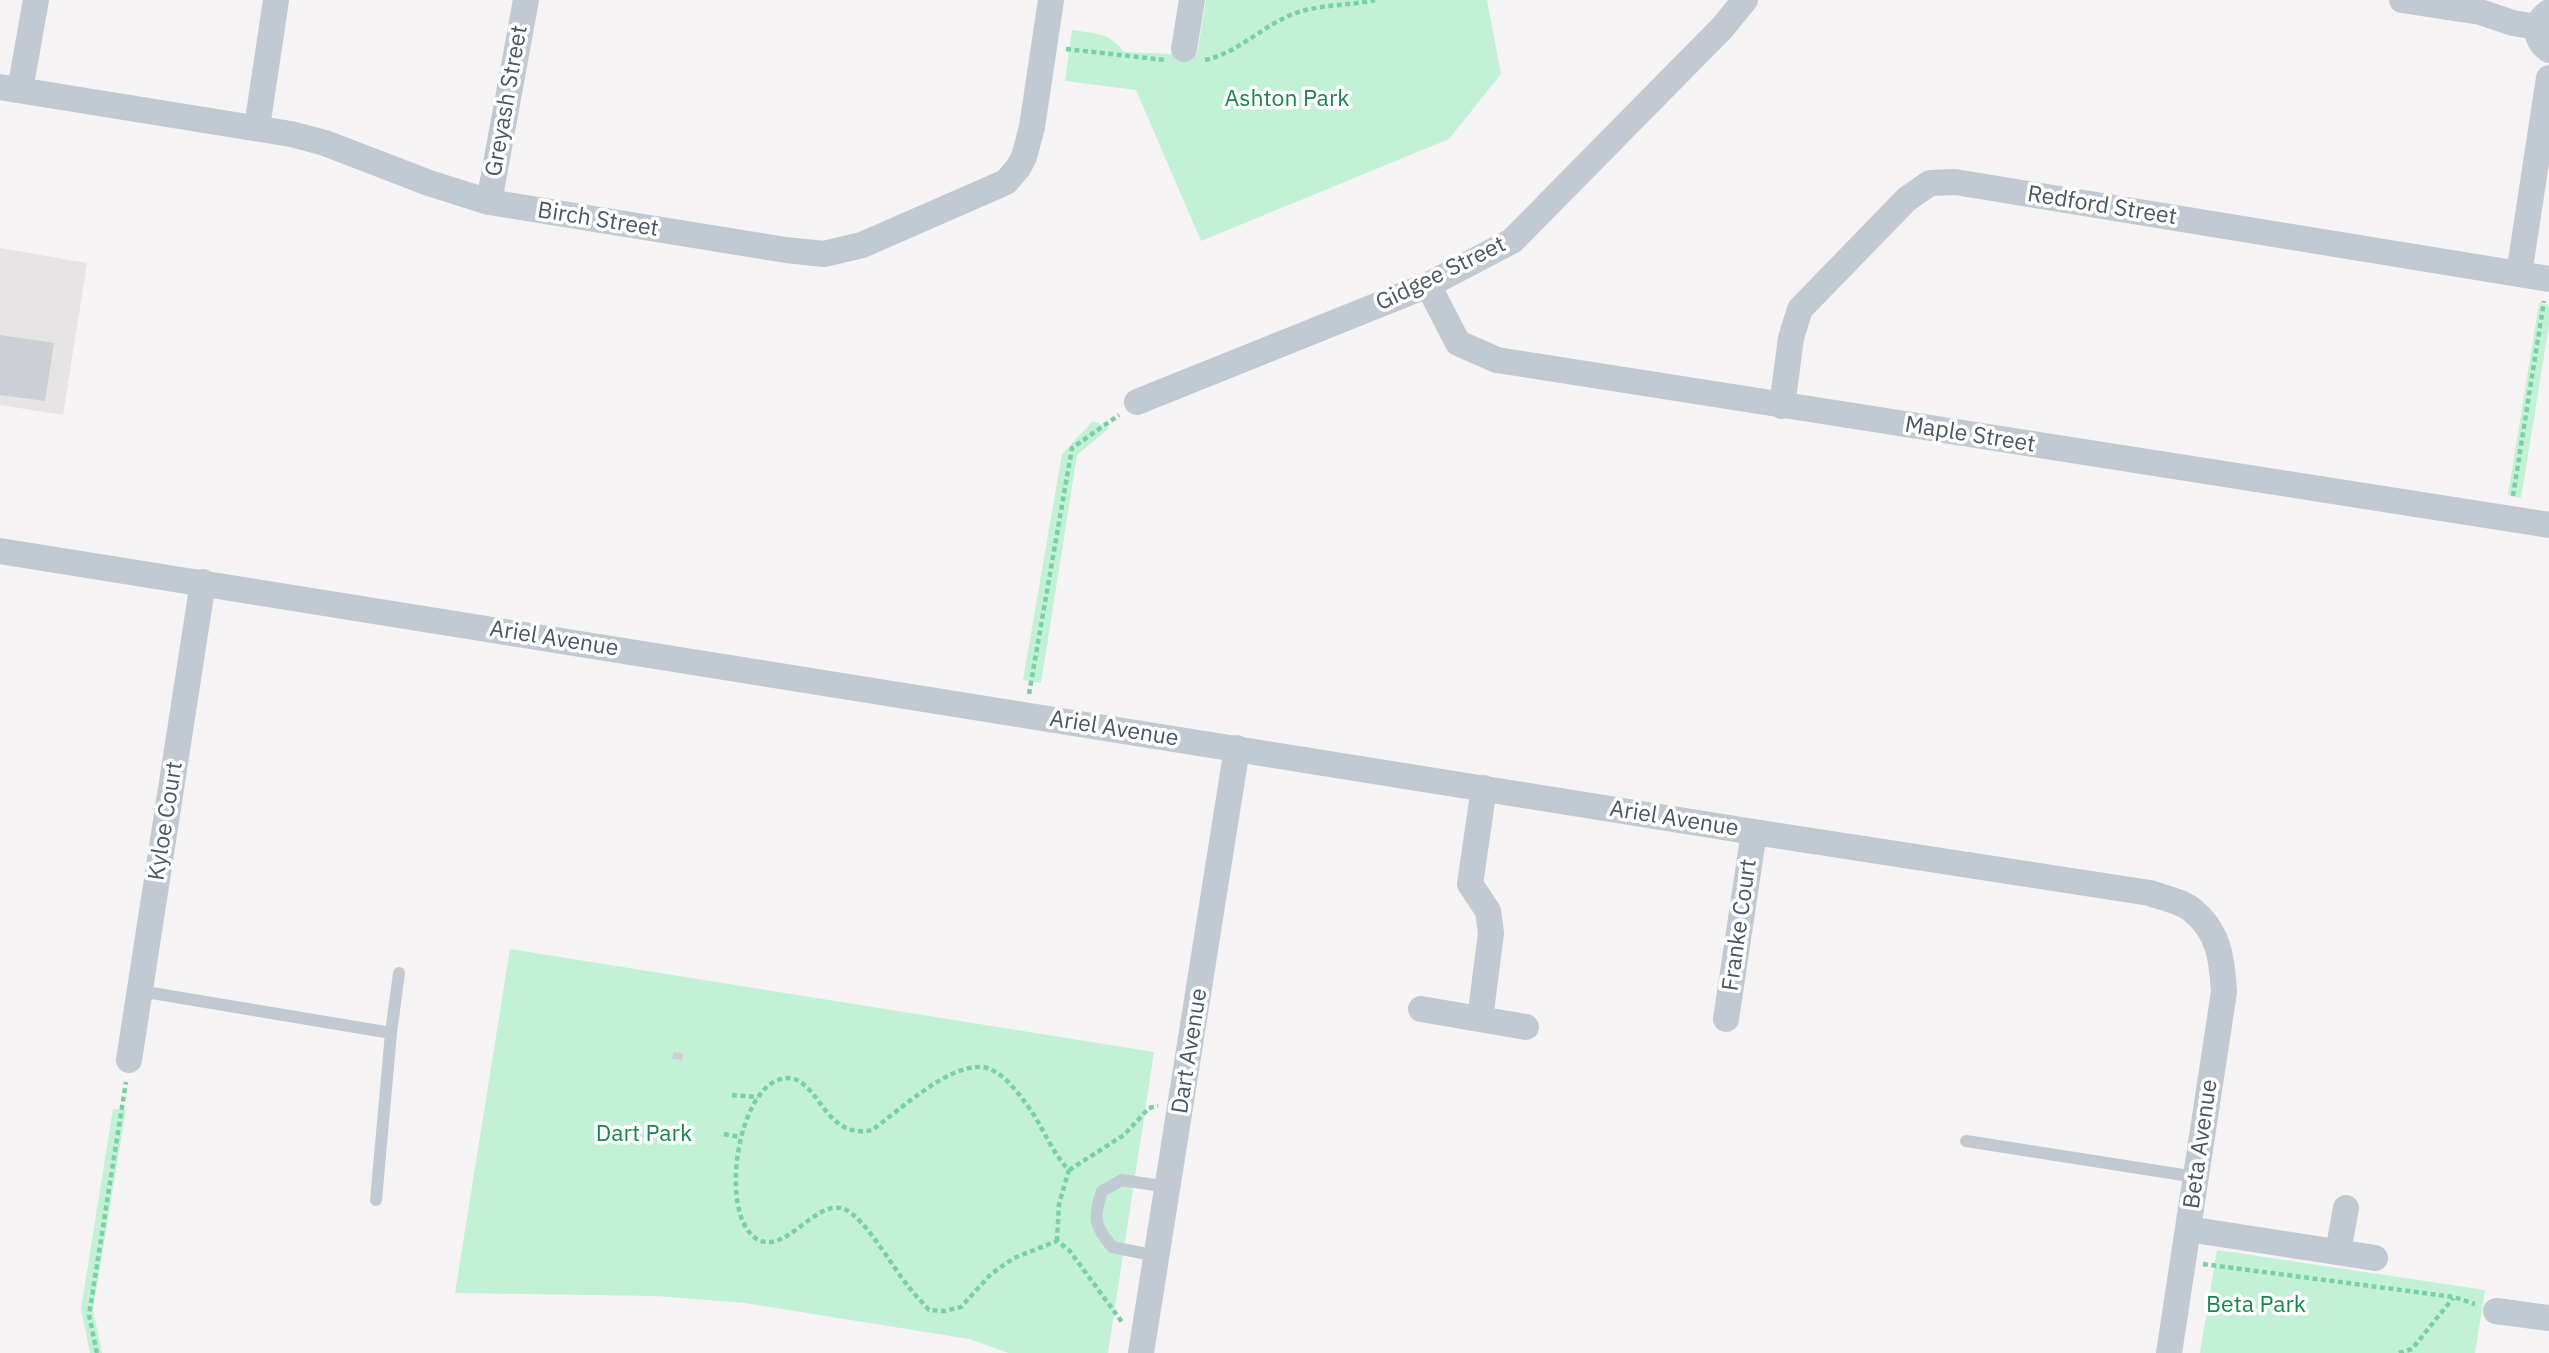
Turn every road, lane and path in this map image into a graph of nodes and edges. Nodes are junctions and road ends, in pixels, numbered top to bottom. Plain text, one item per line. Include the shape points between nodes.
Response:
1 (36, 0) edge
2 (276, 0) edge
3 (526, 0) edge
4 (1051, 0) edge
5 (1192, 0) edge
6 (1745, 0) edge
7 (2402, 0) edge
8 (2545, 30) edge
9 (1184, 49) dead end
10 (2549, 78) edge
11 (10, 88) edge
12 (257, 127) junction
13 (489, 202) junction
14 (2519, 274) junction
15 (2548, 279) edge
16 (1428, 285) junction
17 (1137, 402) joint
18 (1782, 406) junction
19 (2509, 518) junction
20 (2549, 526) edge
21 (0, 551) edge
22 (203, 582) junction
23 (1026, 715) junction
24 (1237, 748) junction
25 (1484, 788) junction
26 (1754, 832) junction
27 (2215, 935) joint
28 (399, 973) dead end
29 (140, 991) junction
30 (1420, 1009) dead end
31 (1479, 1019) junction
32 (1726, 1019) dead end
33 (1526, 1027) dead end
34 (391, 1033) junction
35 (129, 1060) joint
36 (732, 1095) dead end
37 (758, 1097) junction
38 (1181, 1106) junction
39 (724, 1134) dead end
40 (740, 1138) junction
41 (1966, 1141) dead end
42 (1069, 1170) junction
43 (2196, 1177) junction
44 (1168, 1187) junction
45 (376, 1200) dead end
46 (2346, 1208) dead end
47 (2188, 1229) junction
48 (1057, 1241) junction
49 (2338, 1252) junction
50 (1158, 1256) junction
51 (2375, 1258) dead end
52 (2184, 1262) junction
53 (2454, 1297) junction
54 (2496, 1311) joint
55 (2549, 1318) edge
56 (1141, 1350) edge
57 (97, 1353) edge
58 (2169, 1353) edge
59 (2399, 1353) edge

1 - 11 street
2 - 12 street
3 - 13 street, Greyash Street
4 - 13 street, Birch Street via 1031,127 1018,168 1006,181 862,245 810,253
5 - 9 street
6 - 16 street, Gidgee Street via 1512,241
7 - 8 street via 2480,12
10 - 14 street
11 - 12 street, Birch Street
12 - 13 street, Birch Street via 325,143
14 - 15 street, Redford Street
14 - 18 street, Redford Street via 1955,182 1930,183 1908,199 1800,309 1791,338
15 - 19 path
16 - 17 street, Gidgee Street
16 - 18 street, Maple Street via 1458,343 1497,360
17 - 23 path via 1072,449
18 - 19 street, Maple Street
19 - 20 street, Maple Street
21 - 22 street, Ariel Avenue
22 - 23 street, Ariel Avenue
22 - 29 street, Kyloe Court
23 - 24 street, Ariel Avenue
24 - 25 street, Ariel Avenue
24 - 38 street, Dart Avenue
25 - 26 street, Ariel Avenue
25 - 31 street via 1470,884 1488,911 1491,933
26 - 27 street, Ariel Avenue via 2150,893 2190,908
26 - 32 street, Franke Court
27 - 43 street, Beta Avenue via 2224,992
28 - 34 lane
29 - 34 lane
29 - 35 street, Kyloe Court
30 - 31 street
31 - 33 street
34 - 45 lane
35 - 57 path via 89,1315
36 - 37 path
37 - 40 path
37 - 42 path via 769,1084 794,1078 807,1086 831,1119 859,1133 872,1130 958,1069 989,1068 1017,1090
38 - 42 path via 1149,1108 1125,1135
38 - 44 street, Dart Avenue
39 - 40 path
40 - 48 path via 737,1191 741,1215 753,1236 766,1241 783,1237 832,1207 845,1209 858,1218 929,1310 961,1307 991,1274 1014,1258
41 - 43 lane
42 - 48 path via 1059,1204
43 - 47 street, Beta Avenue
44 - 50 street, Dart Avenue
44 - 50 lane via 1122,1180 1102,1191 1095,1213 1099,1231 1112,1247
46 - 49 street
47 - 49 street
47 - 52 street, Beta Avenue
48 - 56 path via 1069,1250
49 - 51 street
50 - 56 street, Dart Avenue
52 - 53 path
52 - 58 street, Beta Avenue
53 - 54 path
53 - 59 path via 2412,1349
54 - 55 street

